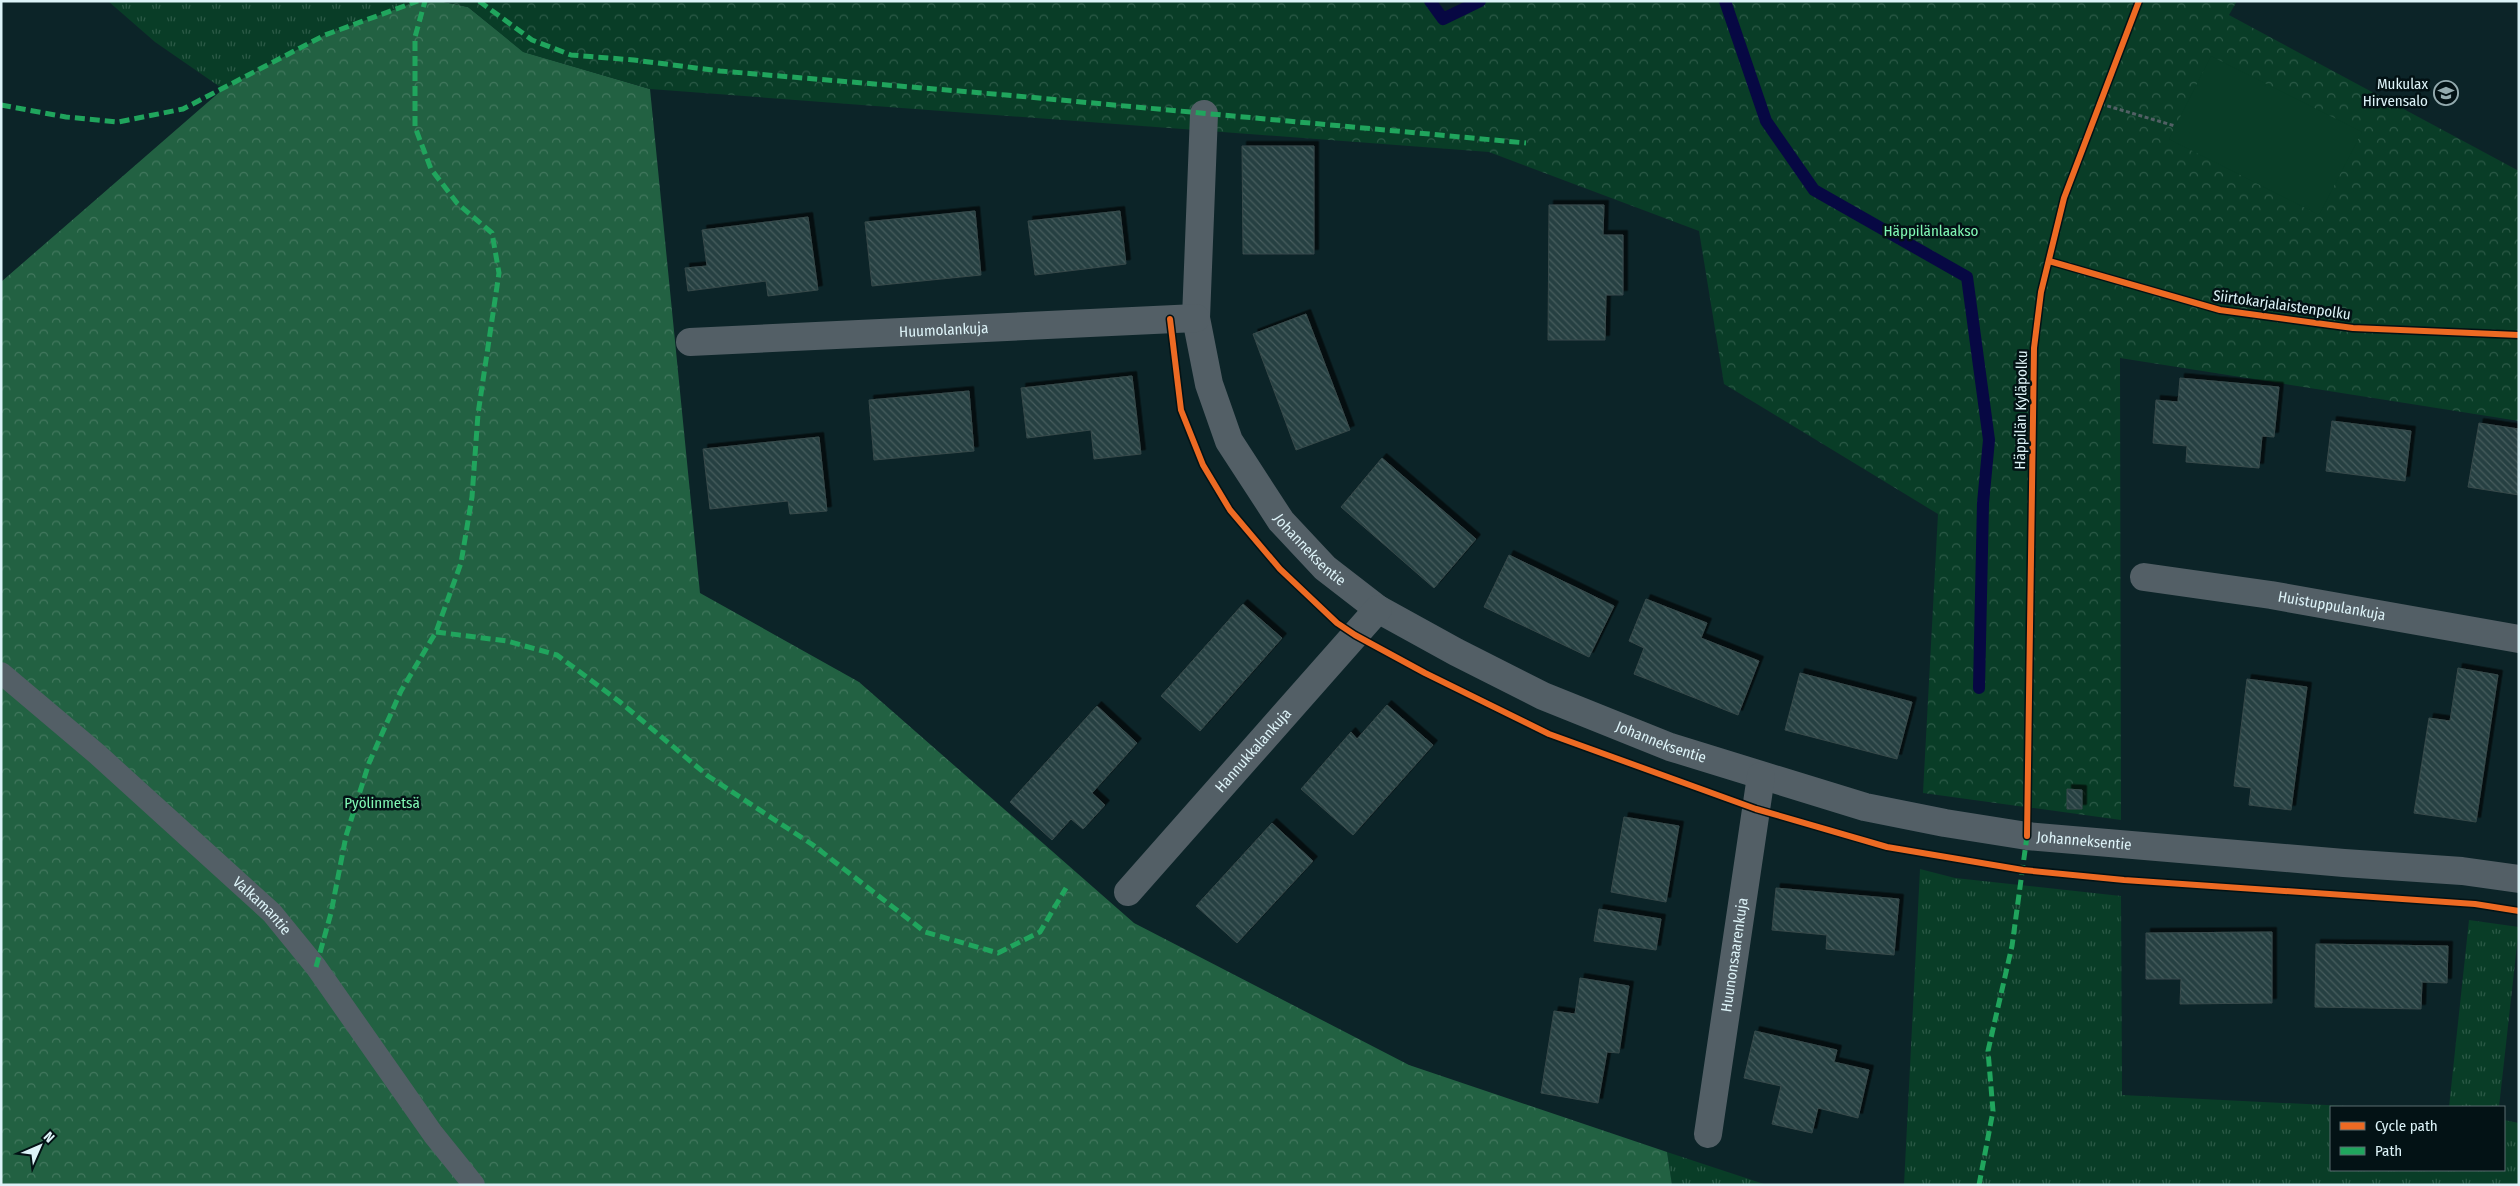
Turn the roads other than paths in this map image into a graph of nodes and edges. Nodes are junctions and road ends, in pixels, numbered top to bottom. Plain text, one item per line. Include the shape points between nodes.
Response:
1 (1204, 114) dead end
2 (1196, 318) junction
3 (690, 342) dead end
4 (2144, 577) dead end
5 (1378, 608) junction
6 (2519, 639) edge
7 (1, 672) edge
8 (1761, 776) junction
9 (2519, 879) edge
10 (1128, 892) dead end
11 (1708, 1134) dead end
12 (474, 1185) edge

1 - 2 street, Johanneksentie
2 - 3 street, Huumolankuja
2 - 5 street, Johanneksentie via 1217,409 1229,442 1252,480 1281,521 1325,568
4 - 6 street, Huistuppulankuja via 2271,595
5 - 8 street, Johanneksentie via 1543,696 1670,747
5 - 10 street, Hannukkalankuja
7 - 12 lane, Valkamantie via 97,754 272,913 316,967 433,1134
8 - 9 street, Johanneksentie via 1865,807 2027,836 2462,871
8 - 11 street, Huunonsaarenkuja

